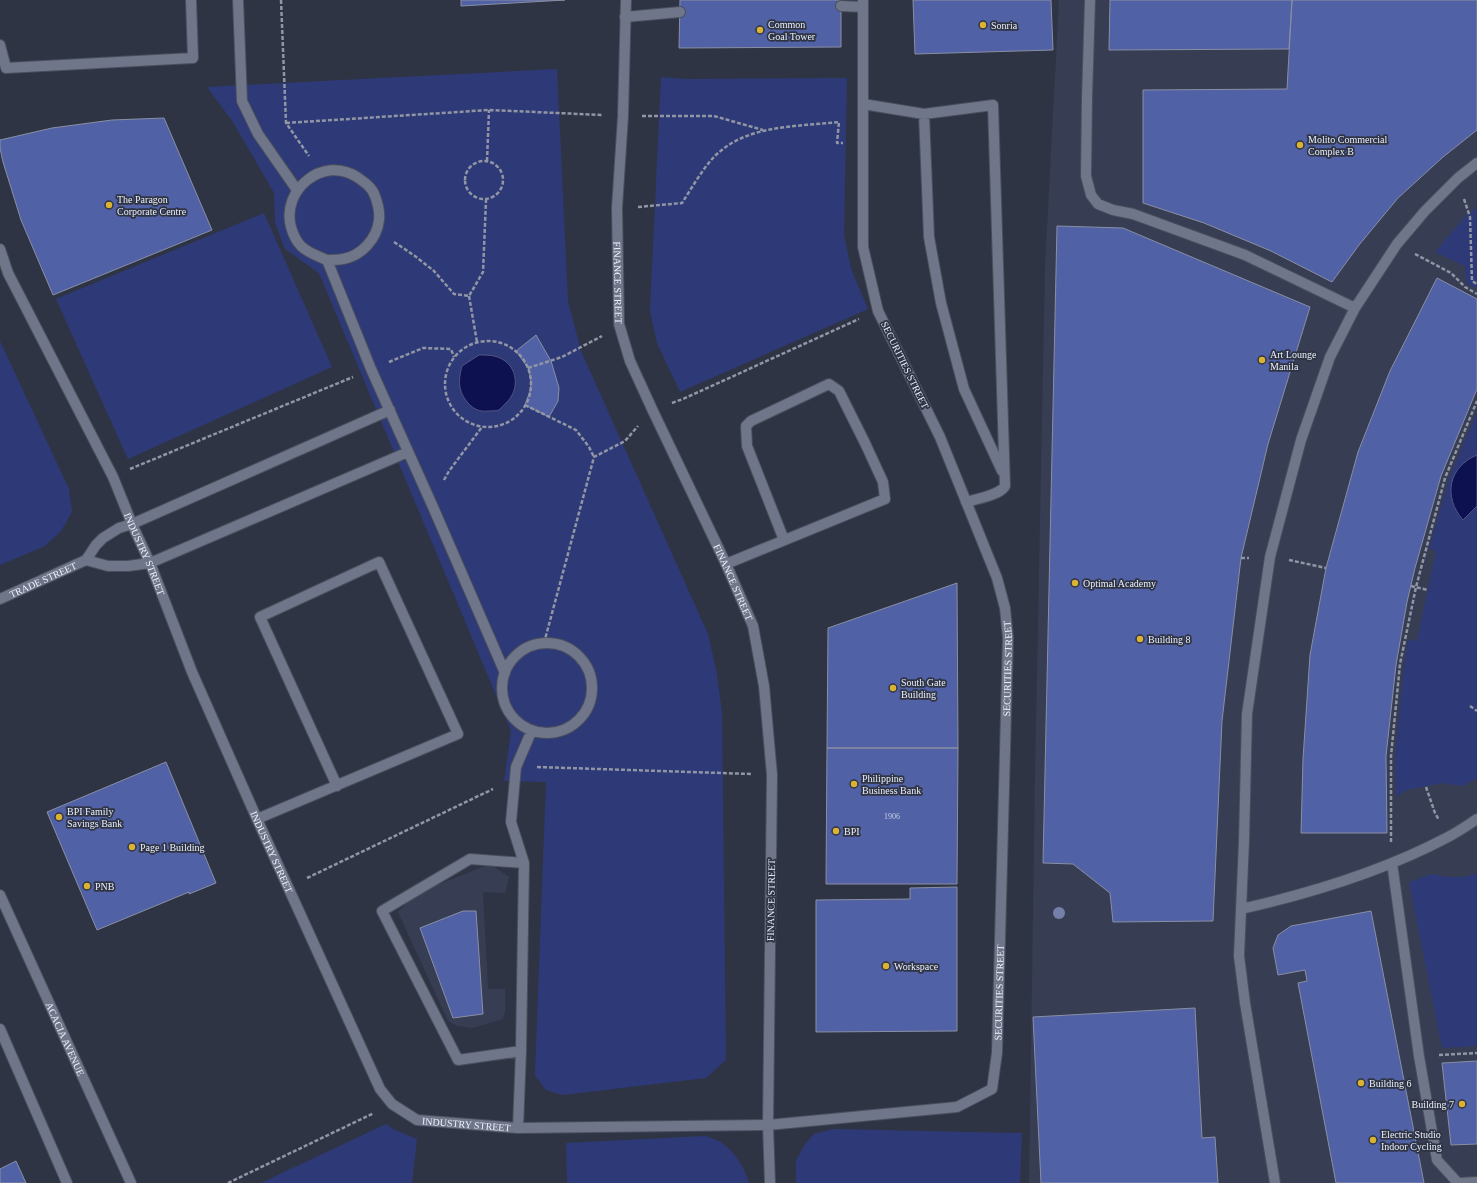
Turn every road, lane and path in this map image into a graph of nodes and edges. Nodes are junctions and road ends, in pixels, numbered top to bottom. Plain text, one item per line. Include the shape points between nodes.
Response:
1 (191, 0) edge
2 (238, 0) edge
3 (281, 0) edge
4 (626, 0) edge
5 (1090, 0) edge
6 (863, 3) edge
7 (841, 6) dead end
8 (680, 12) dead end
9 (625, 17) junction
10 (0, 45) edge
11 (863, 104) junction
12 (489, 110) junction
13 (924, 114) junction
14 (623, 116) junction
15 (286, 123) junction
16 (763, 130) junction
17 (863, 144) junction
18 (487, 161) junction
19 (1477, 163) edge
20 (320, 172) junction
21 (1458, 178) junction
22 (296, 190) junction
23 (486, 200) junction
24 (617, 208) junction
25 (374, 236) junction
26 (1396, 244) junction
27 (0, 249) edge
28 (327, 260) junction
29 (1477, 284) edge
30 (1477, 294) edge
31 (469, 296) junction
32 (1355, 308) junction
33 (878, 311) junction
34 (598, 338) dead end
35 (477, 342) junction
36 (454, 357) junction
37 (528, 368) junction
38 (371, 369) junction
39 (1477, 401) edge
40 (525, 405) junction
41 (652, 409) junction
42 (390, 410) junction
43 (482, 427) junction
44 (408, 452) junction
45 (594, 457) junction
46 (1004, 475) junction
47 (113, 477) junction
48 (966, 502) junction
49 (433, 507) junction
50 (132, 524) junction
51 (784, 540) junction
52 (86, 560) junction
53 (150, 563) junction
54 (726, 564) junction
55 (1411, 586) dead end
56 (1416, 587) junction
57 (1428, 590) dead end
58 (0, 599) edge
59 (544, 643) junction
60 (505, 673) junction
61 (1470, 706) dead end
62 (1477, 711) edge
63 (532, 730) junction
64 (337, 786) junction
65 (1426, 787) dead end
66 (257, 819) junction
67 (1477, 819) edge
68 (1449, 837) junction
69 (1392, 863) junction
70 (524, 864) junction
71 (0, 895) edge
72 (1241, 909) junction
73 (0, 1029) edge
74 (521, 1051) junction
75 (1477, 1053) edge
76 (1418, 1056) junction
77 (392, 1104) junction
78 (768, 1125) junction
79 (518, 1128) junction
80 (1477, 1182) edge
81 (67, 1183) edge
82 (131, 1183) edge
83 (228, 1183) edge
84 (770, 1183) edge
85 (1275, 1183) edge
86 (1458, 1183) edge

1 - 10 street via 193,58 6,68
2 - 22 street via 242,101 258,134
3 - 15 path
4 - 9 street, FINANCE STREET
5 - 32 street via 1086,176 1091,195 1098,204 1133,214 1245,255
6 - 7 street
6 - 11 street, SECURITIES STREET
8 - 9 street
9 - 14 street, FINANCE STREET
11 - 13 street
11 - 17 street, SECURITIES STREET
12 - 14 path
12 - 15 path
12 - 18 path
13 - 46 street via 929,237 940,303 964,390
13 - 46 street via 993,105
14 - 16 path via 714,116
14 - 24 street, FINANCE STREET
15 - 20 path
16 - 17 path via 839,122 837,143
16 - 24 path via 731,142 712,158 682,203
17 - 33 street, SECURITIES STREET via 863,247
18 - 23 path via 498,166 502,172 503,184 501,190
18 - 23 path via 469,168 465,180 468,192
19 - 21 street
20 - 22 street
20 - 25 street via 345,171 366,183 374,194 379,209 379,221
21 - 26 street
21 - 29 path via 1470,217 1472,281
22 - 28 street via 290,205 289,219 293,234 306,250
23 - 31 path via 484,272
24 - 41 street, FINANCE STREET via 619,324 630,361
25 - 28 street via 355,256
25 - 31 path via 396,243 415,256 434,271 454,294
26 - 30 path via 1451,273 1465,287
26 - 32 street
27 - 47 street, INDUSTRY STREET via 8,273
28 - 38 street
31 - 35 path
32 - 72 street via 1330,357 1301,440 1270,556 1247,714
33 - 41 path via 683,399
33 - 48 street, SECURITIES STREET via 940,437
34 - 37 path via 562,357
35 - 36 path via 464,348
35 - 37 path via 491,341 504,344 516,351
36 - 38 path via 451,349 423,348
36 - 43 path via 447,368 445,394 458,416 470,424
37 - 40 path via 531,383
38 - 42 street
38 - 47 path
39 - 56 path via 1446,478
40 - 43 path via 518,415 507,423
40 - 45 path via 576,430
41 - 45 path via 625,441
41 - 54 street, FINANCE STREET
42 - 44 street
42 - 50 street, TRADE STREET
43 - 49 path via 449,471
44 - 49 street
44 - 53 street, TRADE STREET
45 - 59 path
46 - 48 street via 1003,489
47 - 50 street, INDUSTRY STREET
48 - 78 street, SECURITIES STREET via 997,578 1005,608 1008,638 998,1053 992,1089 957,1107
49 - 60 street
50 - 52 street, TRADE STREET via 103,538
50 - 53 street, INDUSTRY STREET
51 - 51 street via 747,446 746,426 751,421 829,384 839,391 871,456 883,482 885,499
51 - 54 street
52 - 53 street, TRADE STREET via 108,566
52 - 58 street, TRADE STREET
53 - 66 street, INDUSTRY STREET via 192,672
54 - 78 street, FINANCE STREET via 753,626 764,686 772,775
55 - 56 path
56 - 57 path
56 - 69 path via 1400,664 1391,756
59 - 60 street via 529,647 515,656
59 - 63 street via 558,644 573,651 583,661 590,672 592,699 577,721 564,729 548,732
60 - 63 street via 502,691 509,712 519,724
61 - 62 path
63 - 70 street via 516,767 511,822
64 - 64 street via 458,734 379,562 260,617
64 - 66 street
65 - 68 path via 1435,813
66 - 77 street, INDUSTRY STREET via 380,1089
67 - 68 street
68 - 69 street
69 - 72 street via 1288,898
69 - 76 street
70 - 74 street
70 - 74 street via 470,859 382,911 458,1060
71 - 82 street, ACACIA AVENUE
72 - 85 street via 1239,956 1244,1003
73 - 81 street
74 - 79 street
75 - 76 path
76 - 86 street via 1437,1160
77 - 79 street, INDUSTRY STREET via 416,1120
77 - 83 path
78 - 79 street, INDUSTRY STREET
78 - 84 street, FINANCE STREET
80 - 86 street

